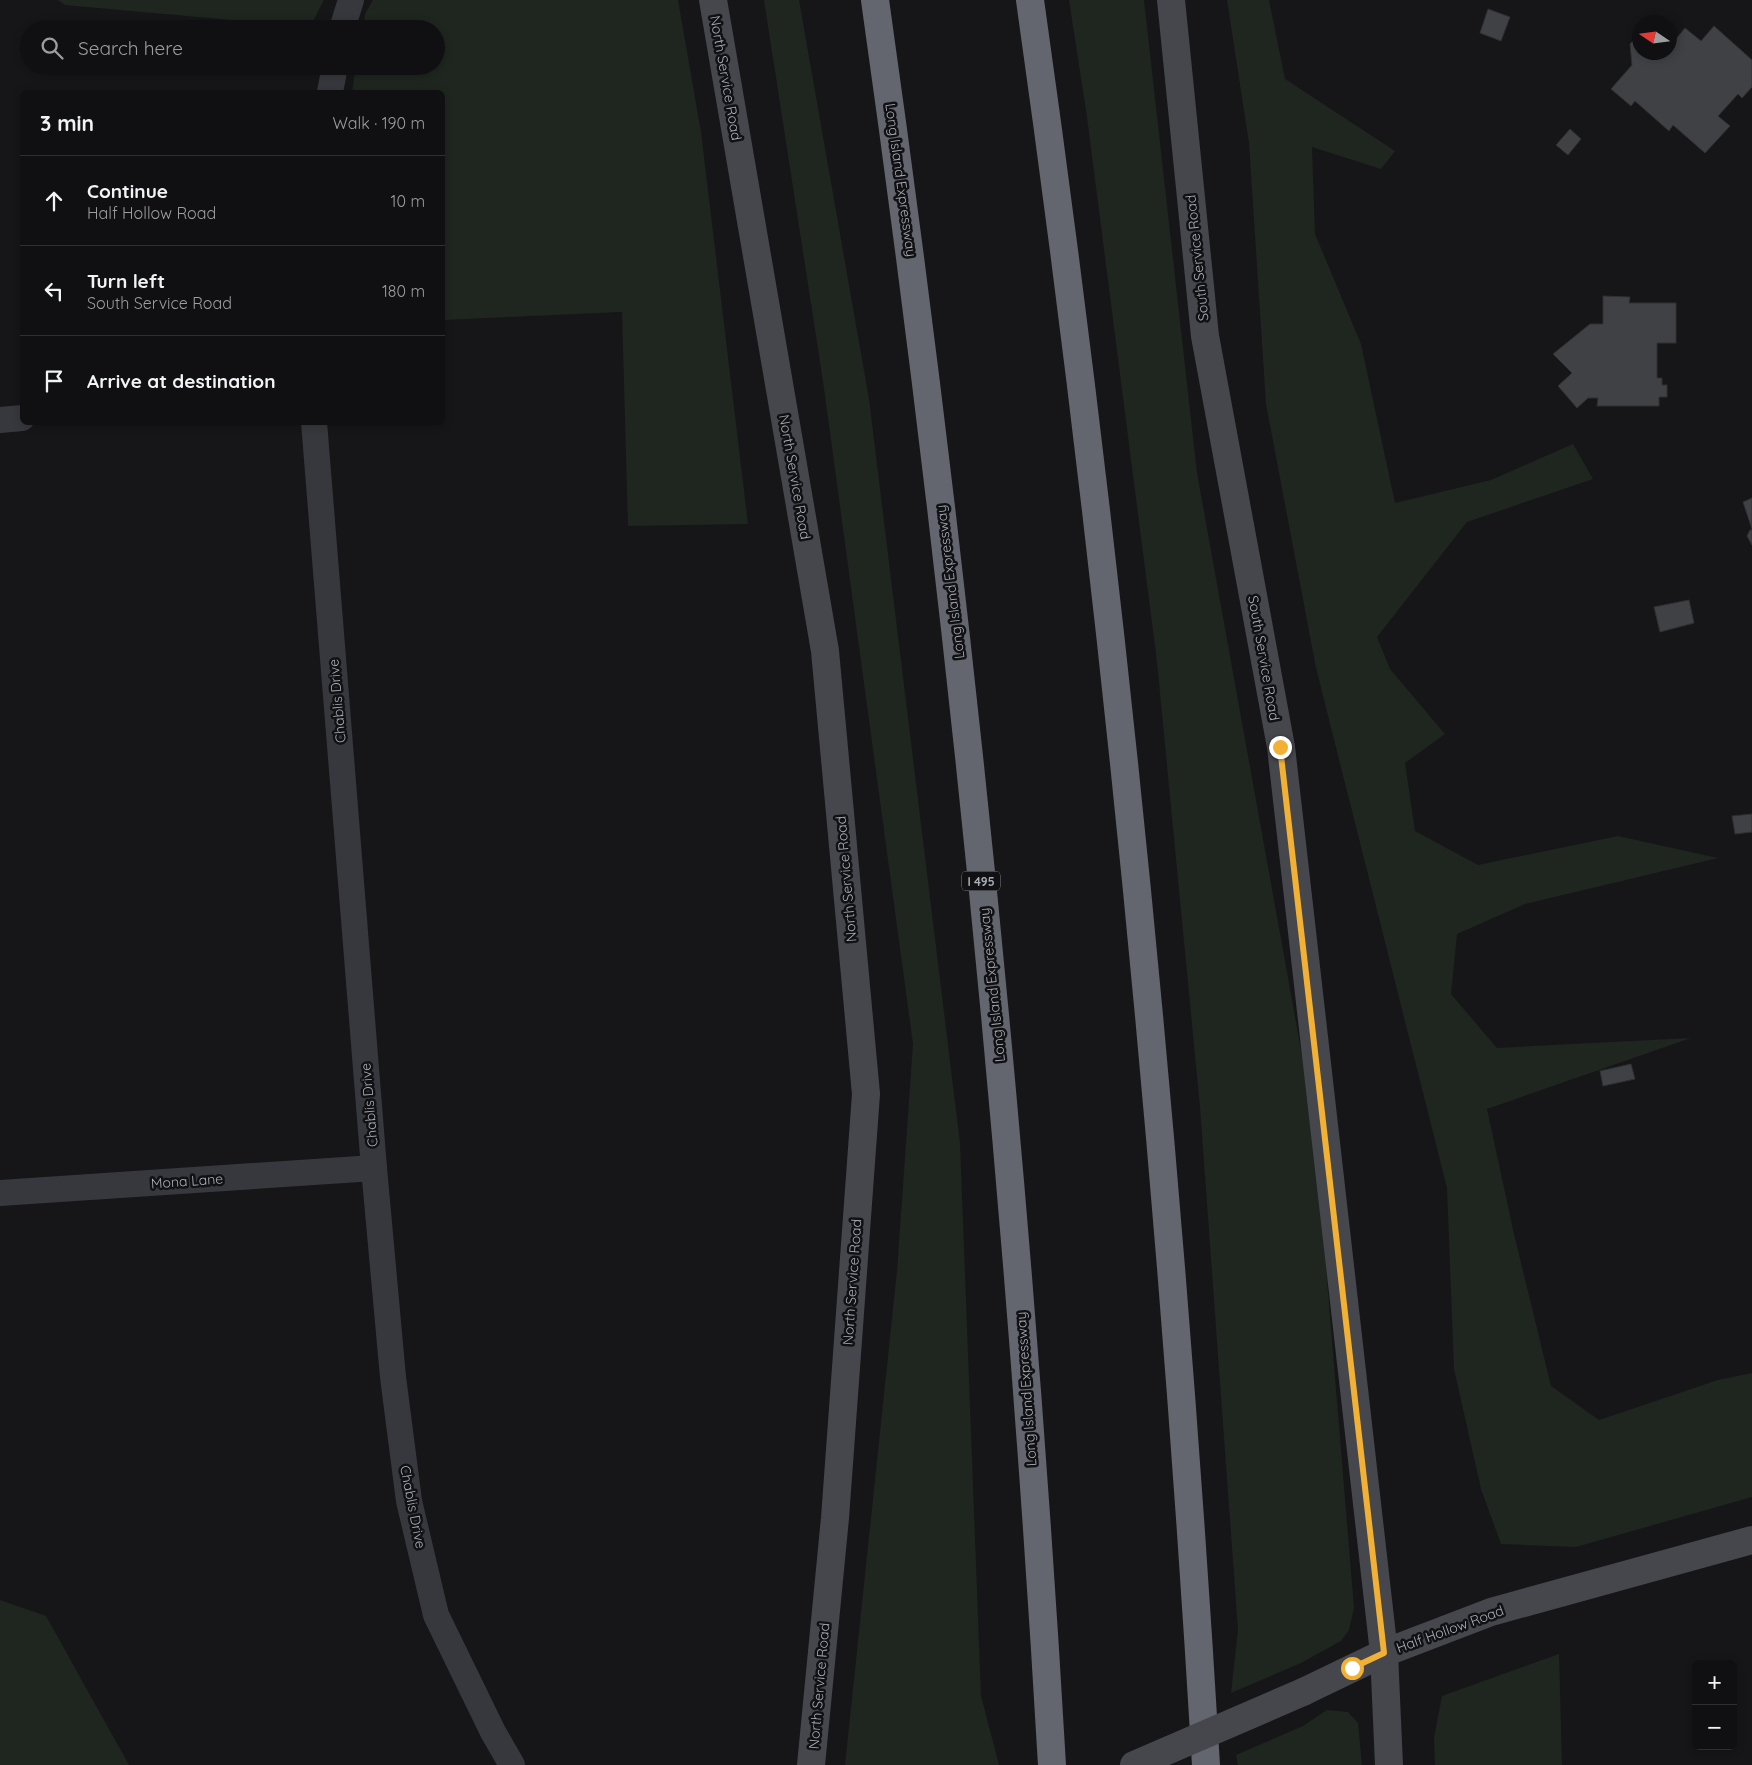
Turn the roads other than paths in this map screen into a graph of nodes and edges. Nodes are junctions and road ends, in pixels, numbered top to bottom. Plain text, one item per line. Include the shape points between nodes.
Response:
1 (350, 0) edge
2 (713, 0) edge
3 (875, 0) edge
4 (1030, 0) edge
5 (1170, 0) edge
6 (344, 20) edge
7 (333, 75) edge
8 (330, 90) edge
9 (20, 418) edge
10 (0, 420) edge
11 (314, 425) edge
12 (374, 1168) junction
13 (0, 1193) edge
14 (1752, 1540) edge
15 (1384, 1653) junction
16 (512, 1765) edge
17 (811, 1765) edge
18 (1052, 1765) edge
19 (1134, 1765) edge
20 (1206, 1765) edge
21 (1389, 1765) edge

1 - 6 street
2 - 17 main road, North Service Road via 825,651 866,1094 835,1518
3 - 18 highway, Long Island Expressway / I 495 via 913,266 962,689 1005,1121 1044,1621
4 - 20 highway via 1065,246 1116,682 1158,1108
5 - 15 main road, South Service Road via 1205,336 1280,747
7 - 8 street
9 - 10 street
11 - 12 street, Chablis Drive
12 - 13 street, Mona Lane
12 - 16 street, Chablis Drive via 393,1378 409,1501 436,1615 492,1732
14 - 15 main road, Half Hollow Road via 1491,1612
15 - 19 main road, Half Hollow Road, bridge
15 - 21 main road, South Service Road

